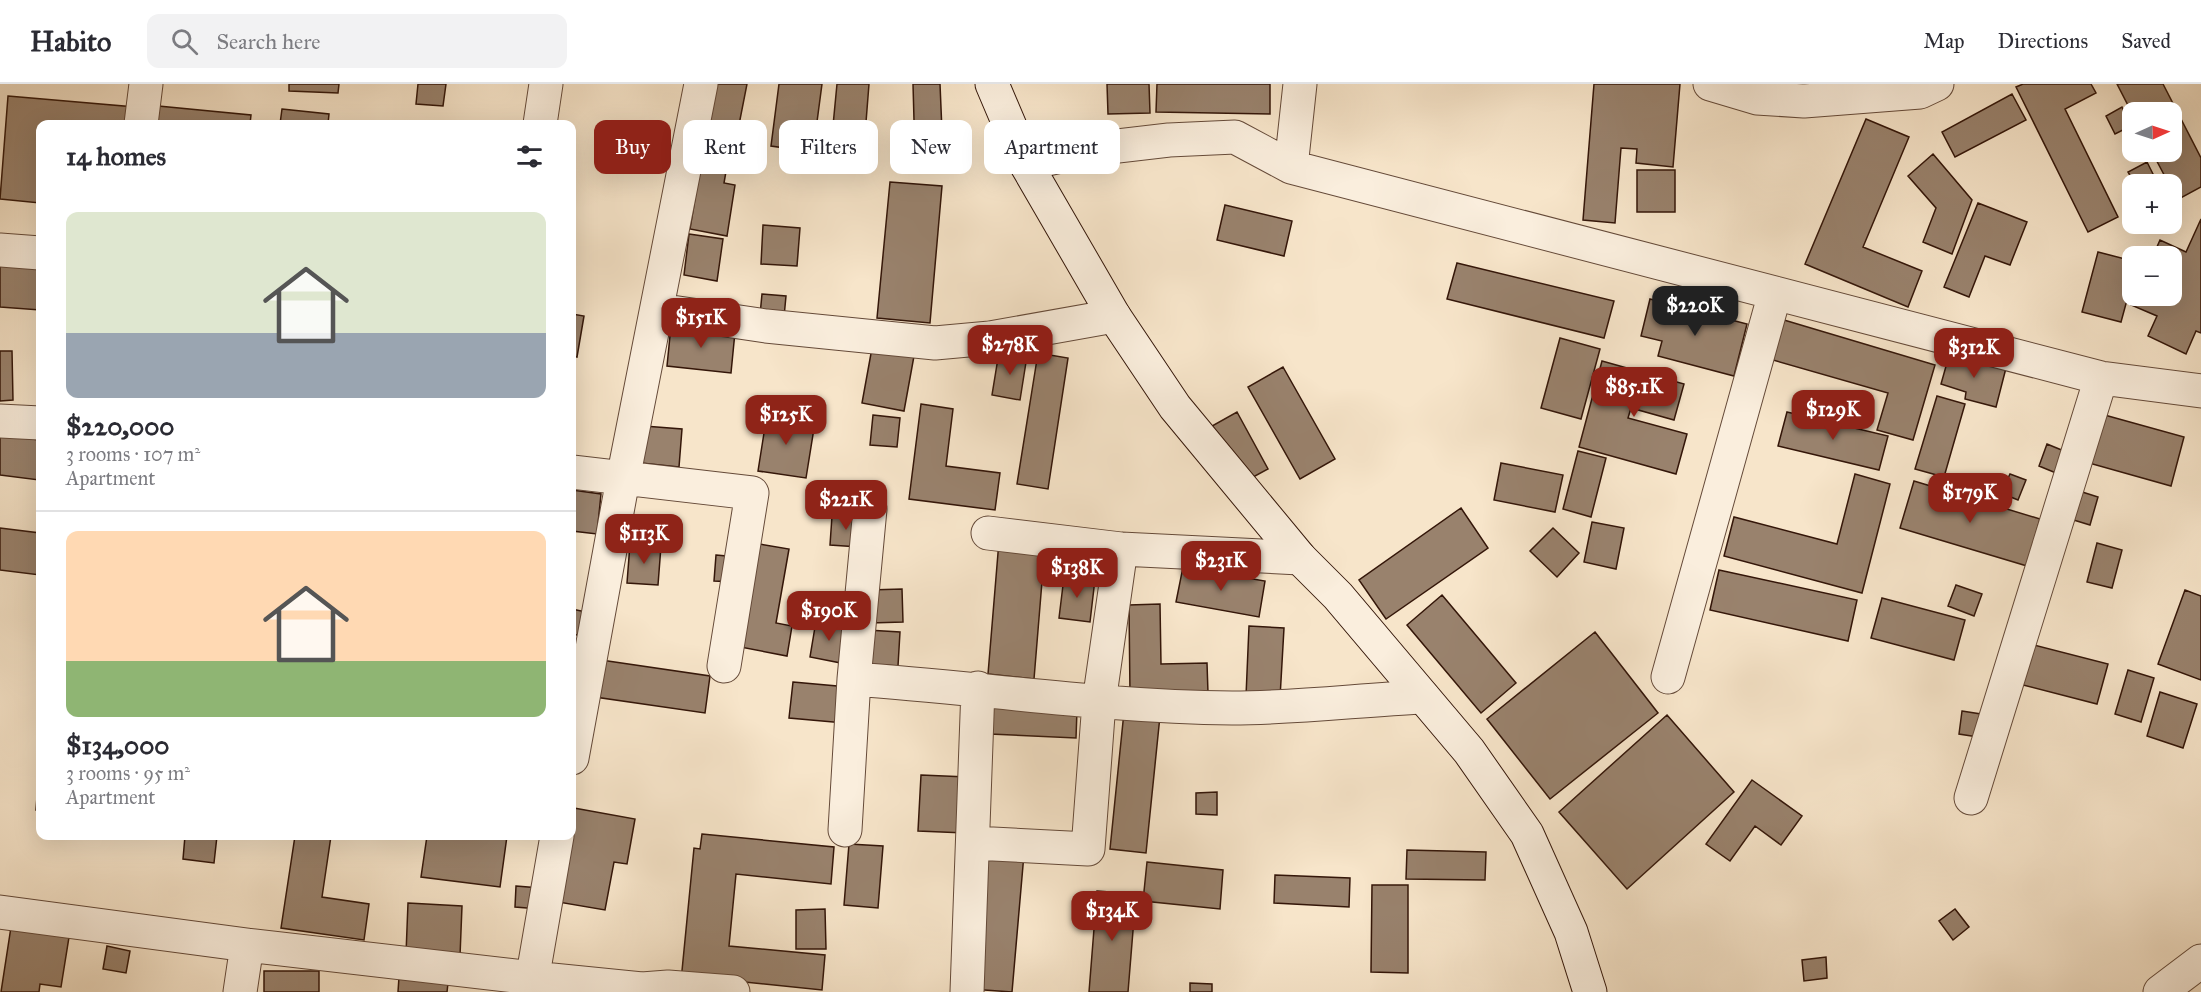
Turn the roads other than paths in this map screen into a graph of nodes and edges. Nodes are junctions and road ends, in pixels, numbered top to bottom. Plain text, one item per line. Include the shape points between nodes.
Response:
1 (146, 84) edge
2 (546, 84) edge
3 (701, 84) edge
4 (992, 84) edge
5 (1300, 84) edge
6 (1710, 84) edge
7 (1937, 84) edge
8 (142, 120) edge
9 (541, 120) edge
10 (1007, 120) edge
11 (1120, 146) edge
12 (1291, 167) junction
13 (1032, 174) edge
14 (0, 250) edge
15 (36, 253) edge
16 (1775, 293) junction
17 (658, 310) junction
18 (1114, 315) junction
19 (2101, 378) junction
20 (2201, 391) edge
21 (0, 421) edge
22 (36, 423) edge
23 (576, 473) edge
24 (623, 479) junction
25 (870, 509) dead end
26 (988, 533) dead end
27 (1121, 549) junction
28 (1300, 558) junction
29 (724, 666) dead end
30 (1668, 677) dead end
31 (854, 679) junction
32 (978, 688) junction
33 (1423, 697) junction
34 (1099, 702) junction
35 (576, 736) edge
36 (1971, 798) dead end
37 (845, 830) dead end
38 (556, 840) edge
39 (973, 843) junction
40 (0, 912) edge
41 (247, 945) junction
42 (2201, 961) edge
43 (531, 985) edge
44 (642, 991) edge
45 (240, 992) edge
46 (733, 992) edge
47 (967, 992) edge
48 (1590, 992) edge
49 (2160, 992) edge

1 - 8 street
2 - 9 street
3 - 17 street
4 - 10 street
5 - 12 street
6 - 7 street via 1756,98 1804,101 1920,92
11 - 12 street via 1235,137
12 - 16 street
13 - 18 street
14 - 15 street
16 - 19 street
16 - 30 street
17 - 18 street via 766,326 935,343 990,338
17 - 24 street
18 - 28 street via 1175,406
19 - 20 street
19 - 36 street
21 - 22 street
23 - 24 street
24 - 29 street via 752,493
24 - 35 street
25 - 31 street
26 - 27 street
27 - 28 street
27 - 34 street
28 - 33 street via 1338,596
31 - 32 street
31 - 37 street
32 - 34 street
32 - 39 street
33 - 34 street via 1233,708
33 - 48 street via 1469,751 1527,834 1571,932
34 - 39 street via 1088,849
38 - 43 street
39 - 47 street
40 - 41 street
41 - 43 street
41 - 45 street
42 - 49 street
43 - 44 street
44 - 46 street via 668,987

